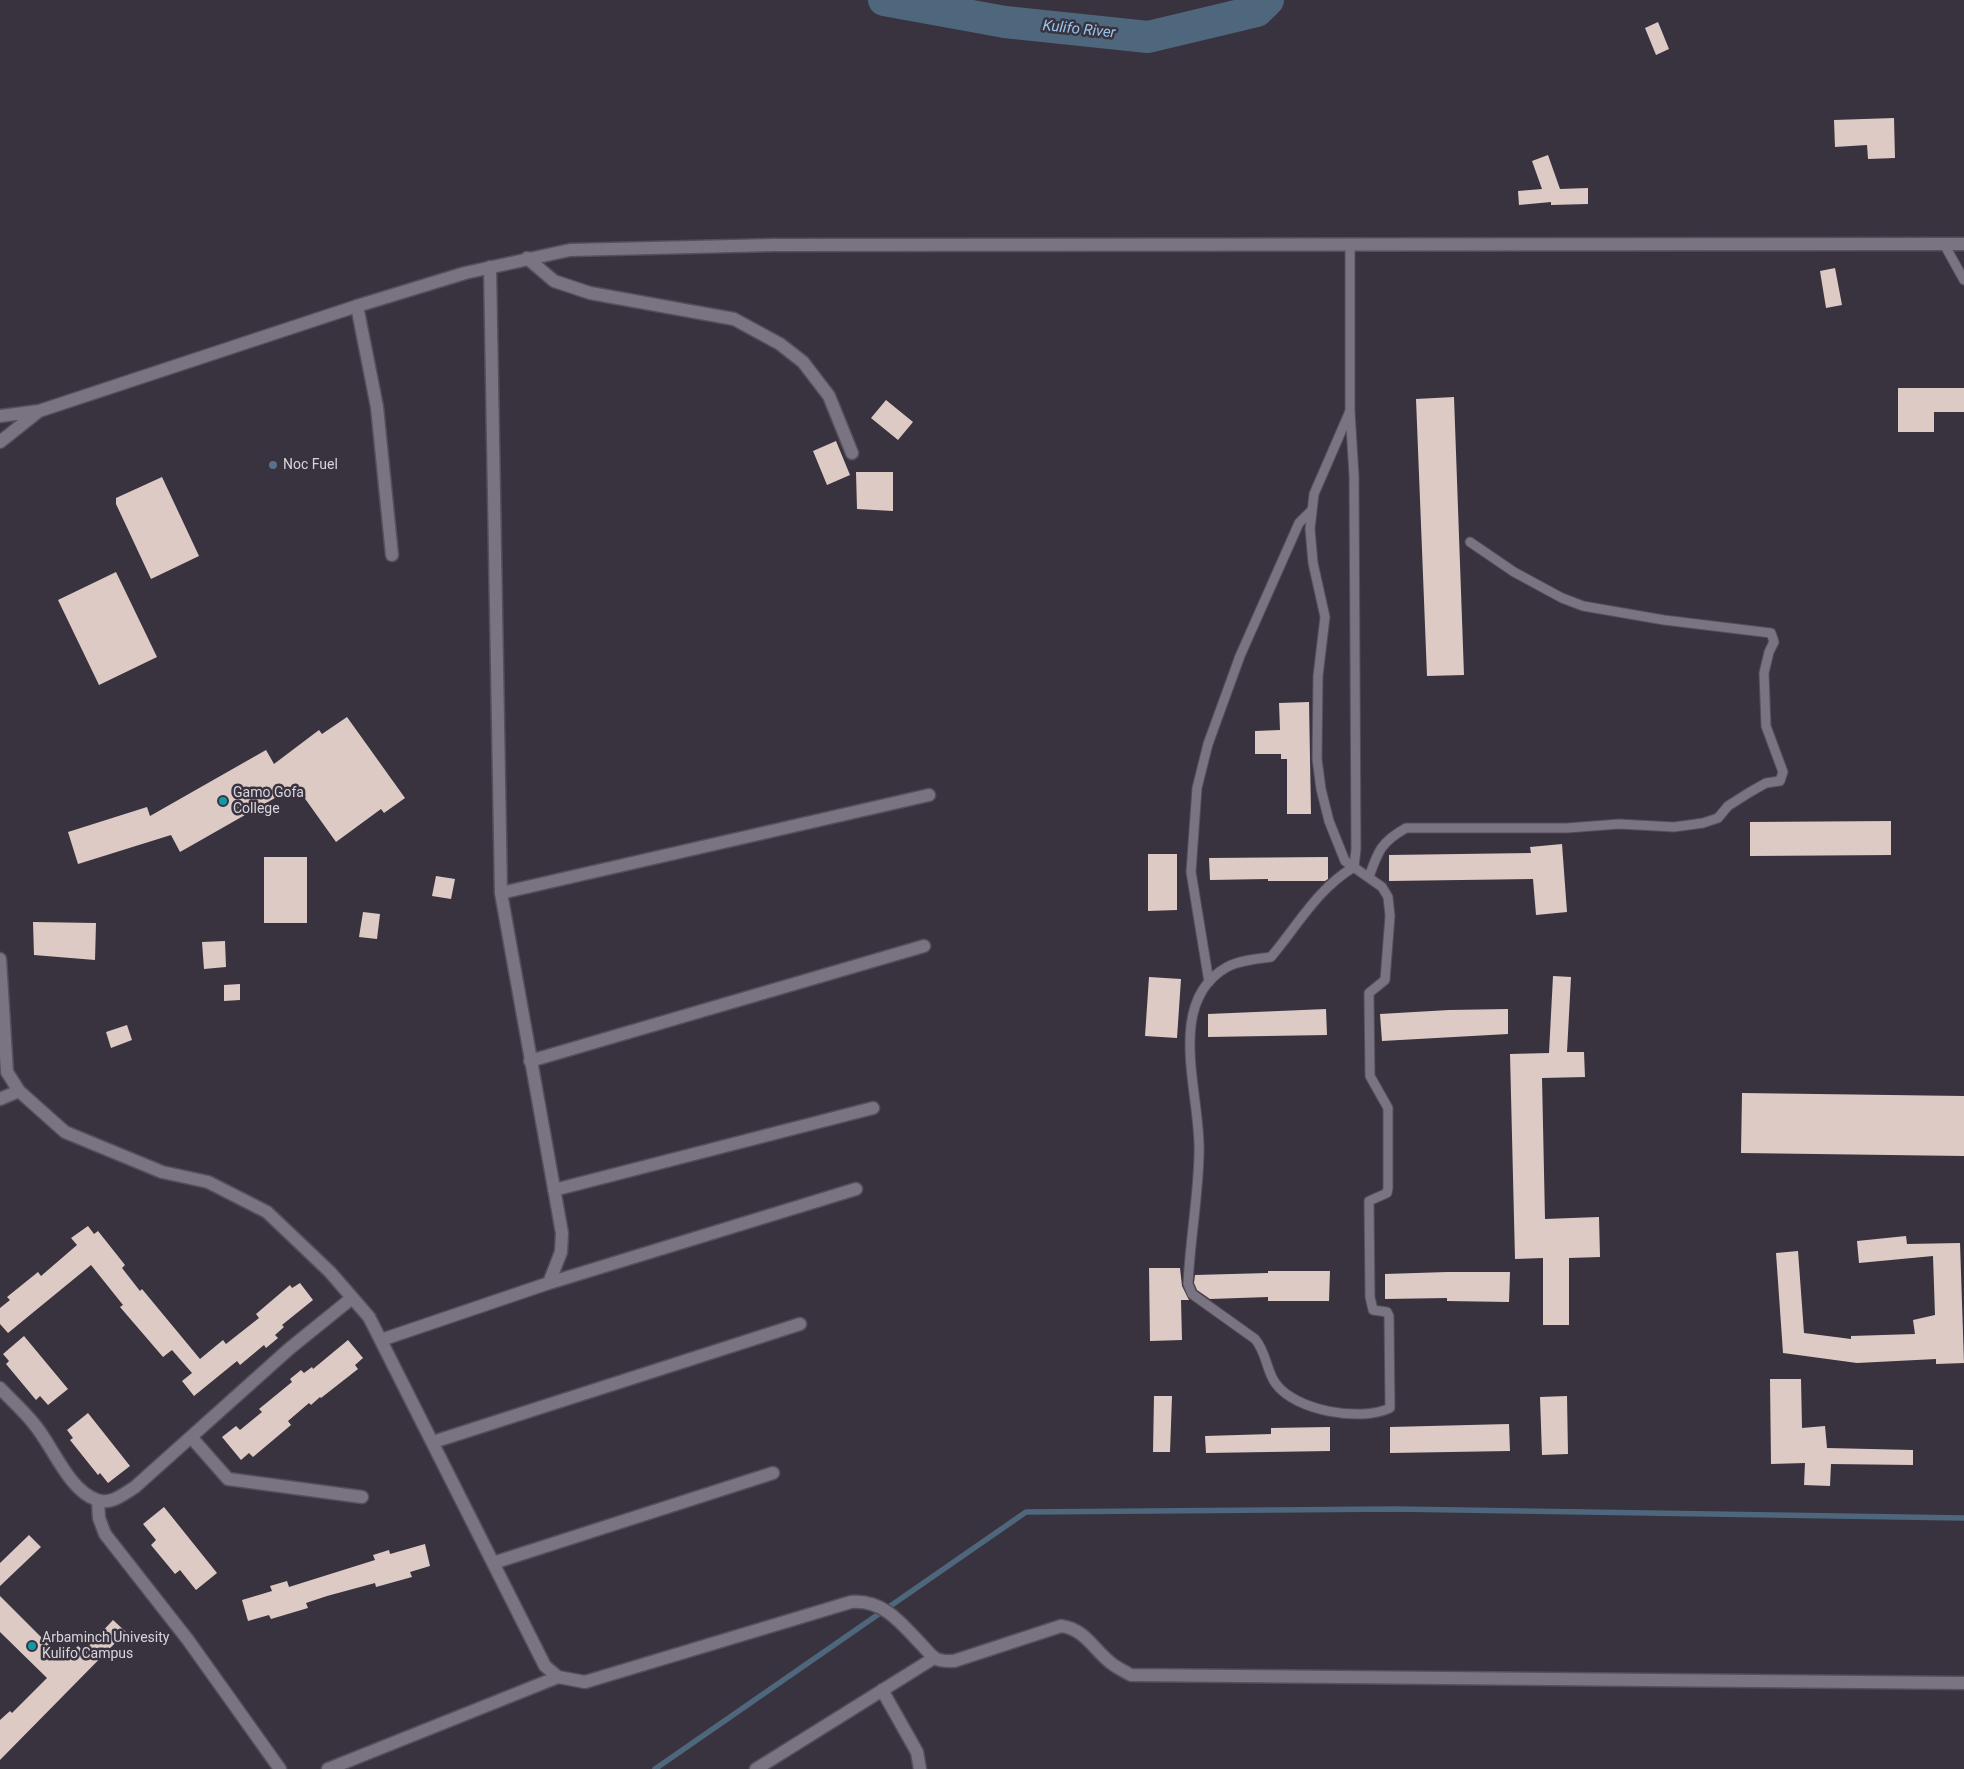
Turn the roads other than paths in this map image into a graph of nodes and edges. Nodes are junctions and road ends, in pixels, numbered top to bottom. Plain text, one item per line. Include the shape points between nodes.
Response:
1 (1944, 244) junction
2 (1964, 244) edge
3 (1350, 245) junction
4 (527, 258) junction
5 (490, 268) junction
6 (1964, 280) edge
7 (357, 306) junction
8 (39, 411) junction
9 (1350, 411) junction
10 (0, 416) edge
11 (0, 442) edge
12 (852, 453) dead end
13 (1312, 510) junction
14 (1470, 542) dead end
15 (392, 555) dead end
16 (929, 795) dead end
17 (1354, 867) junction
18 (1368, 877) junction
19 (501, 893) junction
20 (924, 946) dead end
21 (0, 959) edge
22 (1209, 982) junction
23 (530, 1061) junction
24 (19, 1091) junction
25 (0, 1100) edge
26 (873, 1108) dead end
27 (856, 1189) dead end
28 (554, 1190) junction
29 (549, 1283) junction
30 (352, 1298) junction
31 (800, 1324) dead end
32 (381, 1340) junction
33 (0, 1388) edge
34 (191, 1437) junction
35 (433, 1442) junction
36 (773, 1473) dead end
37 (362, 1497) dead end
38 (98, 1500) junction
39 (493, 1563) junction
40 (934, 1658) junction
41 (558, 1677) junction
42 (1964, 1683) edge
43 (882, 1690) junction
44 (280, 1769) edge
45 (328, 1769) edge
46 (756, 1769) edge
47 (920, 1769) edge

1 - 2 street
1 - 3 street
1 - 6 lane
3 - 4 street via 774,245 570,250
3 - 9 lane
4 - 5 street
4 - 12 street via 554,281 590,293 734,319 780,344 803,362 829,396
5 - 7 street
5 - 19 street
7 - 8 street
7 - 15 street via 377,407
8 - 10 street
8 - 11 street
9 - 13 lane via 1314,494
9 - 17 lane via 1354,485
13 - 17 lane via 1313,563 1324,617 1318,676 1317,759 1329,821 1346,861
13 - 22 lane via 1299,523 1240,656 1208,744 1197,788 1191,872
14 - 18 lane via 1514,572 1583,606 1771,633 1774,642 1764,673 1766,726 1783,772 1780,781 1766,783 1728,806 1718,818 1703,823 1674,827 1619,824 1567,828 1406,828 1388,838
16 - 19 street
17 - 18 lane
17 - 22 lane via 1339,875 1318,895 1297,927 1271,957 1246,960 1227,967
18 - 22 lane via 1382,887 1388,897 1390,916 1385,980 1368,997 1370,1076 1388,1108 1388,1188 1386,1193 1373,1198 1369,1206 1371,1306 1373,1310 1387,1312 1389,1316 1390,1408 1382,1412 1328,1413 1283,1392 1274,1382 1263,1348 1255,1339 1192,1294 1188,1284 1199,1125 1189,1034 1195,1001
19 - 23 street
20 - 23 street
21 - 24 street via 7,1072
23 - 28 street
24 - 25 street
24 - 30 street via 65,1132 162,1172 208,1182 267,1212 330,1272
26 - 28 street
27 - 29 street
28 - 29 street via 562,1233 561,1252
29 - 32 street
30 - 32 street via 369,1317
30 - 34 street via 289,1349
31 - 35 street
32 - 35 street
33 - 38 street via 35,1425 83,1492
34 - 37 street via 228,1479
34 - 38 street via 135,1488 112,1501
35 - 39 street
36 - 39 street
38 - 44 street via 104,1534 188,1640
39 - 41 street via 545,1666
40 - 41 street via 901,1622 874,1603 851,1602 585,1682
40 - 42 street via 954,1661 1061,1626 1081,1632 1112,1664 1131,1675
40 - 43 street
41 - 45 street
43 - 46 street
43 - 47 street via 917,1752

